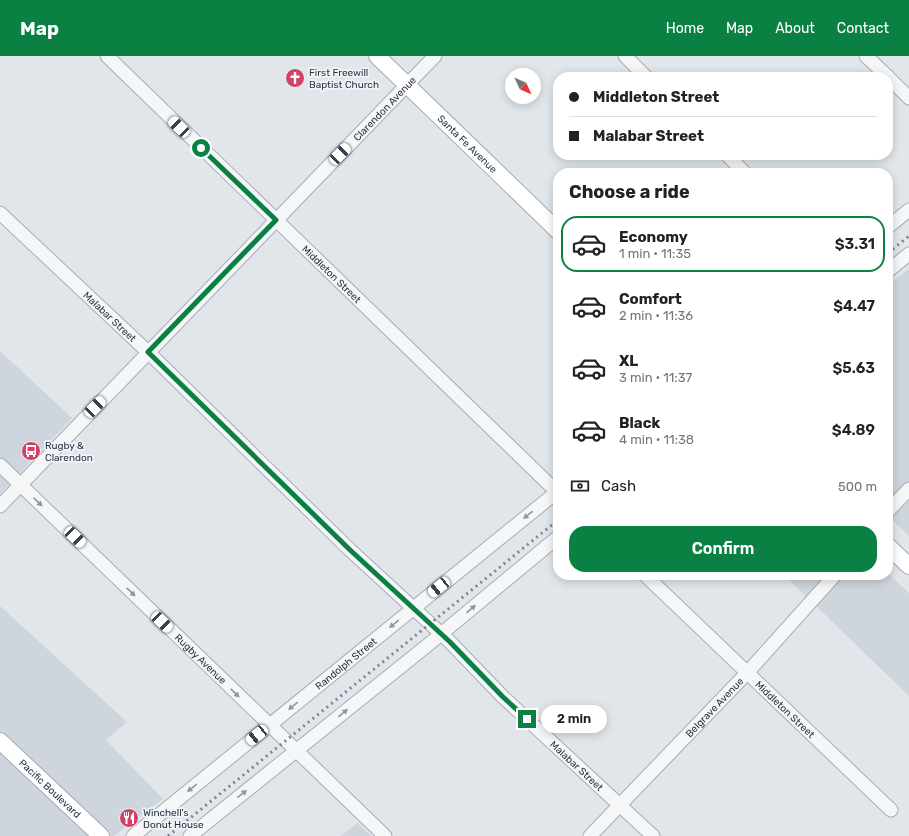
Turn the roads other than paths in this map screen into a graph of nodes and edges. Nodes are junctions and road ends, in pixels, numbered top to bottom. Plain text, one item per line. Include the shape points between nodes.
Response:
1 (106, 56) edge
2 (377, 56) edge
3 (435, 56) edge
4 (624, 56) edge
5 (866, 56) edge
6 (641, 72) edge
7 (883, 72) edge
8 (893, 82) edge
9 (407, 85) junction
10 (909, 98) edge
11 (732, 160) edge
12 (740, 168) edge
13 (909, 210) edge
14 (0, 213) edge
15 (276, 220) junction
16 (893, 223) edge
17 (553, 226) edge
18 (909, 254) edge
19 (893, 267) edge
20 (148, 352) junction
21 (0, 465) edge
22 (20, 485) junction
23 (553, 486) edge
24 (909, 489) edge
25 (553, 495) edge
26 (0, 506) edge
27 (893, 506) edge
28 (553, 541) edge
29 (893, 551) edge
30 (909, 566) edge
31 (650, 580) edge
32 (831, 580) edge
33 (414, 608) junction
34 (441, 634) junction
35 (747, 673) junction
36 (269, 726) junction
37 (0, 741) edge
38 (296, 750) junction
39 (620, 805) junction
40 (891, 810) dead end
41 (101, 836) edge
42 (133, 836) edge
43 (190, 836) edge
44 (385, 836) edge
45 (590, 836) edge
46 (653, 836) edge

1 - 15 street, Middleton Street
2 - 9 main road, Santa Fe Avenue
3 - 9 street, Clarendon Avenue
4 - 6 street
5 - 7 street
8 - 10 street
9 - 15 street, Clarendon Avenue
9 - 17 main road, Santa Fe Avenue
11 - 12 street
13 - 16 street
14 - 20 street, Malabar Street
15 - 20 street, Clarendon Avenue
15 - 23 street, Middleton Street
18 - 19 street
20 - 22 street, Clarendon Avenue
20 - 33 street, Malabar Street via 349,549
21 - 22 street, Rugby Avenue
22 - 26 street, Clarendon Avenue
22 -> 36 street, Rugby Avenue
24 - 27 street
25 -> 33 street, Randolph Street
34 -> 28 street
29 - 30 main road
31 - 35 street, Middleton Street
32 - 35 street, Belgrave Avenue
33 - 34 street, Malabar Street
33 -> 36 street, Randolph Street
38 -> 34 street
34 - 39 street, Malabar Street via 503,697
35 - 39 street, Belgrave Avenue
35 - 40 street, Middleton Street
36 - 38 street, Rugby Avenue
36 -> 42 street, Randolph Street
37 - 41 main road, Pacific Boulevard
43 -> 38 street
38 - 44 street, Rugby Avenue
39 - 45 street, Belgrave Avenue
39 - 46 street, Malabar Street

